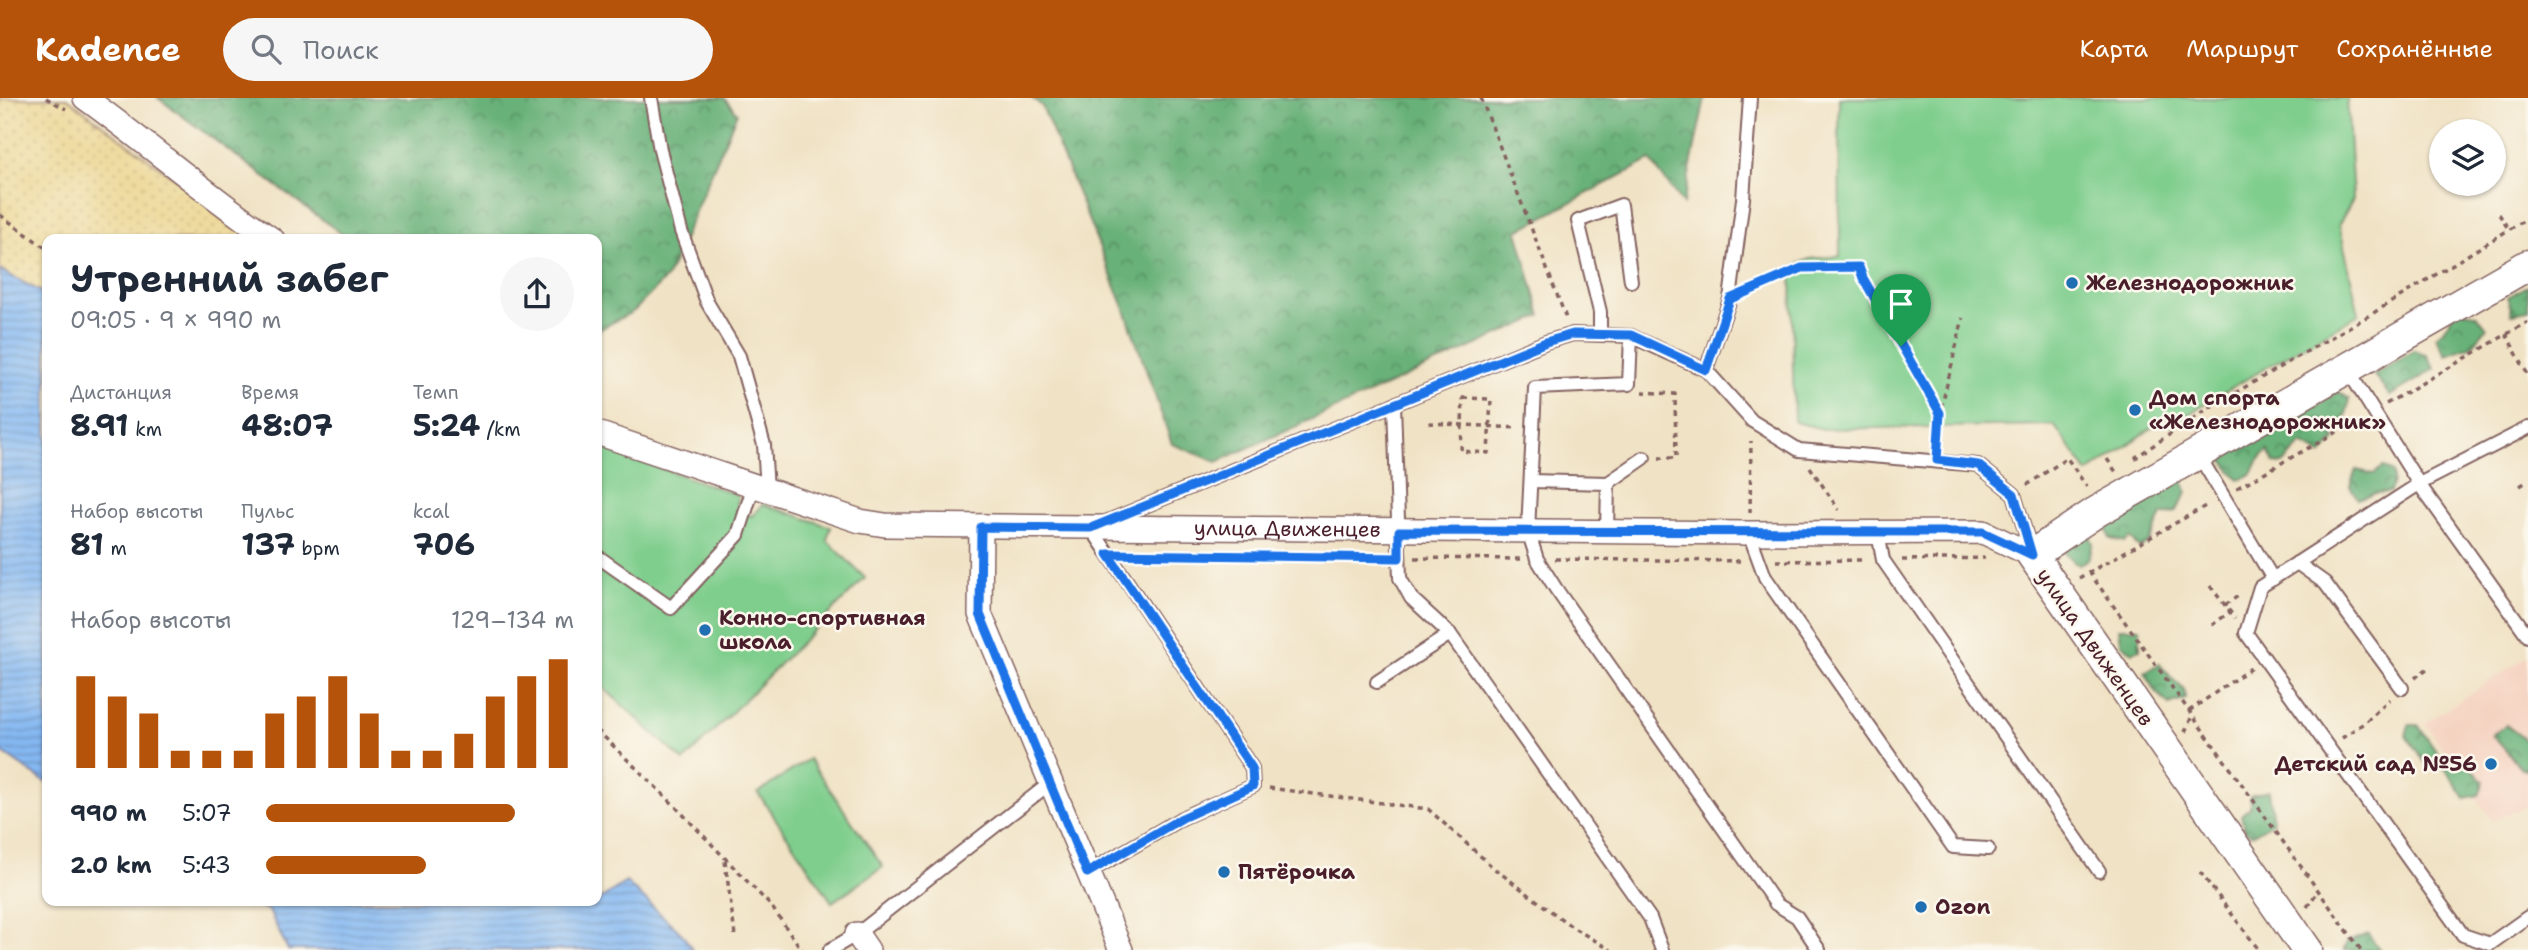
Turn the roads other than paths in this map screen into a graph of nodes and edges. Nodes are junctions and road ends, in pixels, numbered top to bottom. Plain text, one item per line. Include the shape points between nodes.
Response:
1 (85, 98) edge
2 (651, 98) edge
3 (1750, 98) edge
4 (264, 234) edge
5 (2528, 265) edge
6 (1631, 282) dead end
7 (1600, 333) junction
8 (1631, 335) junction
9 (2347, 369) junction
10 (1706, 370) junction
11 (1394, 404) junction
12 (2528, 428) edge
13 (602, 435) edge
14 (2198, 454) junction
15 (1644, 458) road end
16 (1531, 481) junction
17 (1608, 484) junction
18 (2418, 484) junction
19 (760, 487) junction
20 (981, 527) junction
21 (1091, 528) junction
22 (1399, 531) junction
23 (1528, 531) junction
24 (1607, 532) junction
25 (1749, 533) junction
26 (1878, 533) junction
27 (2032, 555) junction
28 (602, 560) edge
29 (2297, 563) junction
30 (2273, 579) junction
31 (1450, 634) junction
32 (2528, 636) edge
33 (1377, 682) dead end
34 (2402, 688) road end
35 (1049, 784) junction
36 (1987, 849) dead end
37 (2099, 871) dead end
38 (1087, 873) junction
39 (2528, 917) edge
40 (862, 942) edge
41 (830, 950) edge
42 (1121, 950) edge
43 (1662, 950) edge
44 (1819, 950) edge
45 (2307, 950) edge

1 - 4 street
2 - 19 lane via 681,231 707,302 740,356 764,445
3 - 10 lane via 1730,299
5 - 9 street
6 - 7 lane via 1621,205 1578,222 1600,312
7 - 8 lane
7 - 11 lane via 1546,342
8 - 10 lane
8 - 16 lane via 1629,384 1535,388
9 - 14 street
9 - 18 lane
10 - 27 lane via 1752,421 1800,450 1978,465 2014,494
11 - 21 lane
11 - 22 lane
12 - 18 lane
13 - 19 street, улица Движенцев
14 - 27 street
14 - 30 lane
15 - 17 lane
16 - 17 lane
16 - 23 lane
17 - 24 lane
18 - 29 lane
18 - 32 lane
19 - 20 street, улица Движенцев via 885,526
19 - 28 lane via 738,535 671,608
20 - 21 street, улица Движенцев
20 - 35 street via 980,614
21 - 22 street, улица Движенцев
21 - 38 lane via 1252,768 1253,786 1182,818
22 - 23 street, улица Движенцев
22 - 31 lane via 1400,578 1411,597
23 - 24 street, улица Движенцев
23 - 44 lane via 1537,559 1556,589 1776,904 1797,917
24 - 25 street, улица Движенцев
25 - 26 street, улица Движенцев
25 - 36 lane via 1765,577 1953,847
26 - 27 street, улица Движенцев via 1983,532
26 - 37 lane via 1882,560
27 - 45 street, улица Движенцев
29 - 30 lane
29 - 34 lane via 2325,583
30 - 39 lane via 2260,587 2246,633 2463,935 2490,944
31 - 33 lane
31 - 43 lane via 1650,918
35 - 38 street
35 - 40 lane
38 - 42 street
40 - 41 lane

